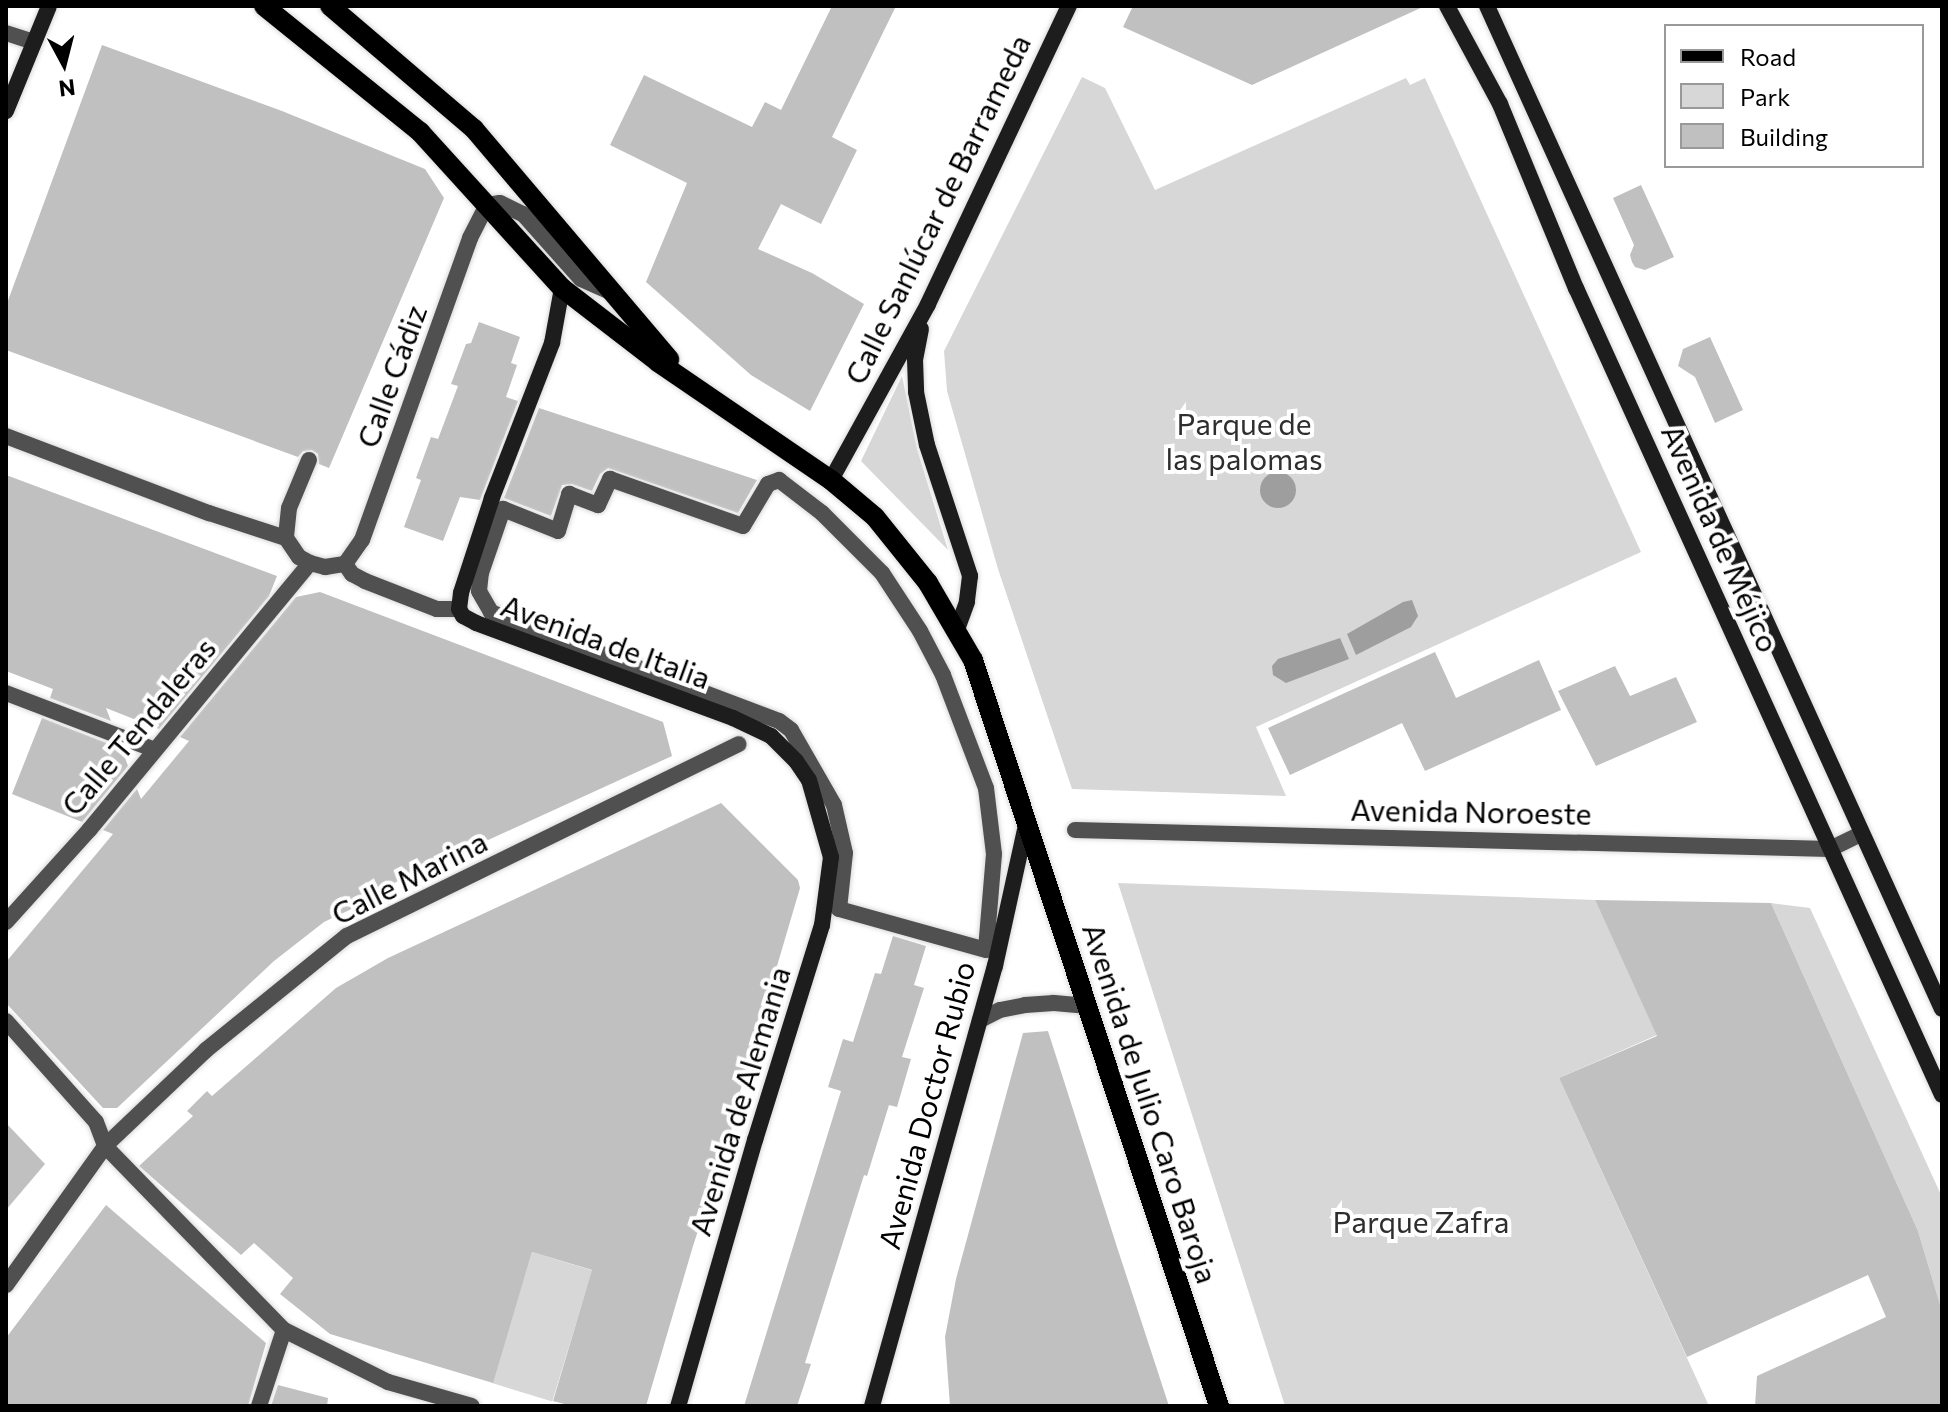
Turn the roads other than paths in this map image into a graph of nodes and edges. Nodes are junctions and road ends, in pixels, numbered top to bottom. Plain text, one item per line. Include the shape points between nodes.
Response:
1 (49, 6) edge
2 (264, 6) edge
3 (330, 6) edge
4 (1069, 6) edge
5 (1447, 6) edge
6 (1487, 6) edge
7 (6, 33) edge
8 (33, 42) junction
9 (6, 111) edge
10 (487, 205) junction
11 (562, 288) junction
12 (610, 292) junction
13 (928, 304) junction
14 (687, 380) junction
15 (6, 436) edge
16 (309, 460) dead end
17 (831, 480) junction
18 (286, 538) junction
19 (310, 563) junction
20 (345, 564) junction
21 (459, 609) junction
22 (957, 629) junction
23 (6, 693) edge
24 (739, 744) dead end
25 (153, 749) junction
26 (819, 809) joint
27 (1027, 818) junction
28 (1075, 830) dead end
29 (1861, 834) junction
30 (1830, 849) junction
31 (839, 909) joint
32 (6, 922) edge
33 (1088, 1006) junction
34 (1942, 1009) edge
35 (980, 1020) junction
36 (6, 1021) edge
37 (1942, 1095) edge
38 (105, 1146) junction
39 (6, 1285) edge
40 (284, 1330) junction
41 (259, 1406) edge
42 (472, 1406) edge
43 (678, 1406) edge
44 (872, 1406) edge
45 (1219, 1406) edge

1 - 8 street
2 - 10 main road via 420,132
3 - 12 main road via 474,129
4 - 13 street, Calle Sanlúcar de Barrameda
5 - 30 street, Avenida de Méjico via 1500,104 1576,288
6 - 29 street, Avenida de Méjico
7 - 8 street
8 - 9 street
10 - 11 main road
10 - 12 street via 500,203 523,214 581,279
10 - 20 street, Calle Cádiz via 470,238 362,540
11 - 14 main road
11 - 21 street via 552,343 492,498
12 - 14 main road
13 - 17 street, Calle Sanlúcar de Barrameda
13 - 22 street via 915,359 916,392 927,445 970,576
14 - 17 main road, Avenida de Julio Caro Baroja
15 - 18 street
16 - 18 street via 289,508
17 - 22 main road, Avenida de Julio Caro Baroja via 907,553
18 - 19 street
19 - 20 street
19 - 25 street, Calle Tendaleras
20 - 21 street, Avenida de Italia via 365,581 437,609
21 - 26 street, Avenida de Italia via 476,623 755,727 796,761
22 - 27 main road, Avenida de Julio Caro Baroja via 973,660
23 - 25 street
24 - 38 street, Calle Marina via 347,936 206,1050
25 - 32 street, Calle Tendaleras
26 - 43 street, Avenida de Alemania via 831,857 822,925
27 - 33 main road, Avenida de Julio Caro Baroja
27 - 35 street, Avenida Doctor Rubio
28 - 30 street, Avenida Noroeste
29 - 30 street, Avenida Noroeste
29 - 34 street, Avenida de Méjico
30 - 37 street, Avenida de Méjico
31 - 31 street via 845,853 834,805 791,730 491,612 479,591 481,573 503,509 558,531 569,494 598,505 610,479 743,526 768,484 779,480 822,513 882,573 943,675 986,788 994,854 986,950
33 - 35 street via 1025,1005
33 - 45 main road, Avenida de Julio Caro Baroja
35 - 44 street, Avenida Doctor Rubio
36 - 38 street via 96,1122
38 - 39 street, Calle Marina
38 - 40 street
40 - 41 street
40 - 42 street via 388,1382

